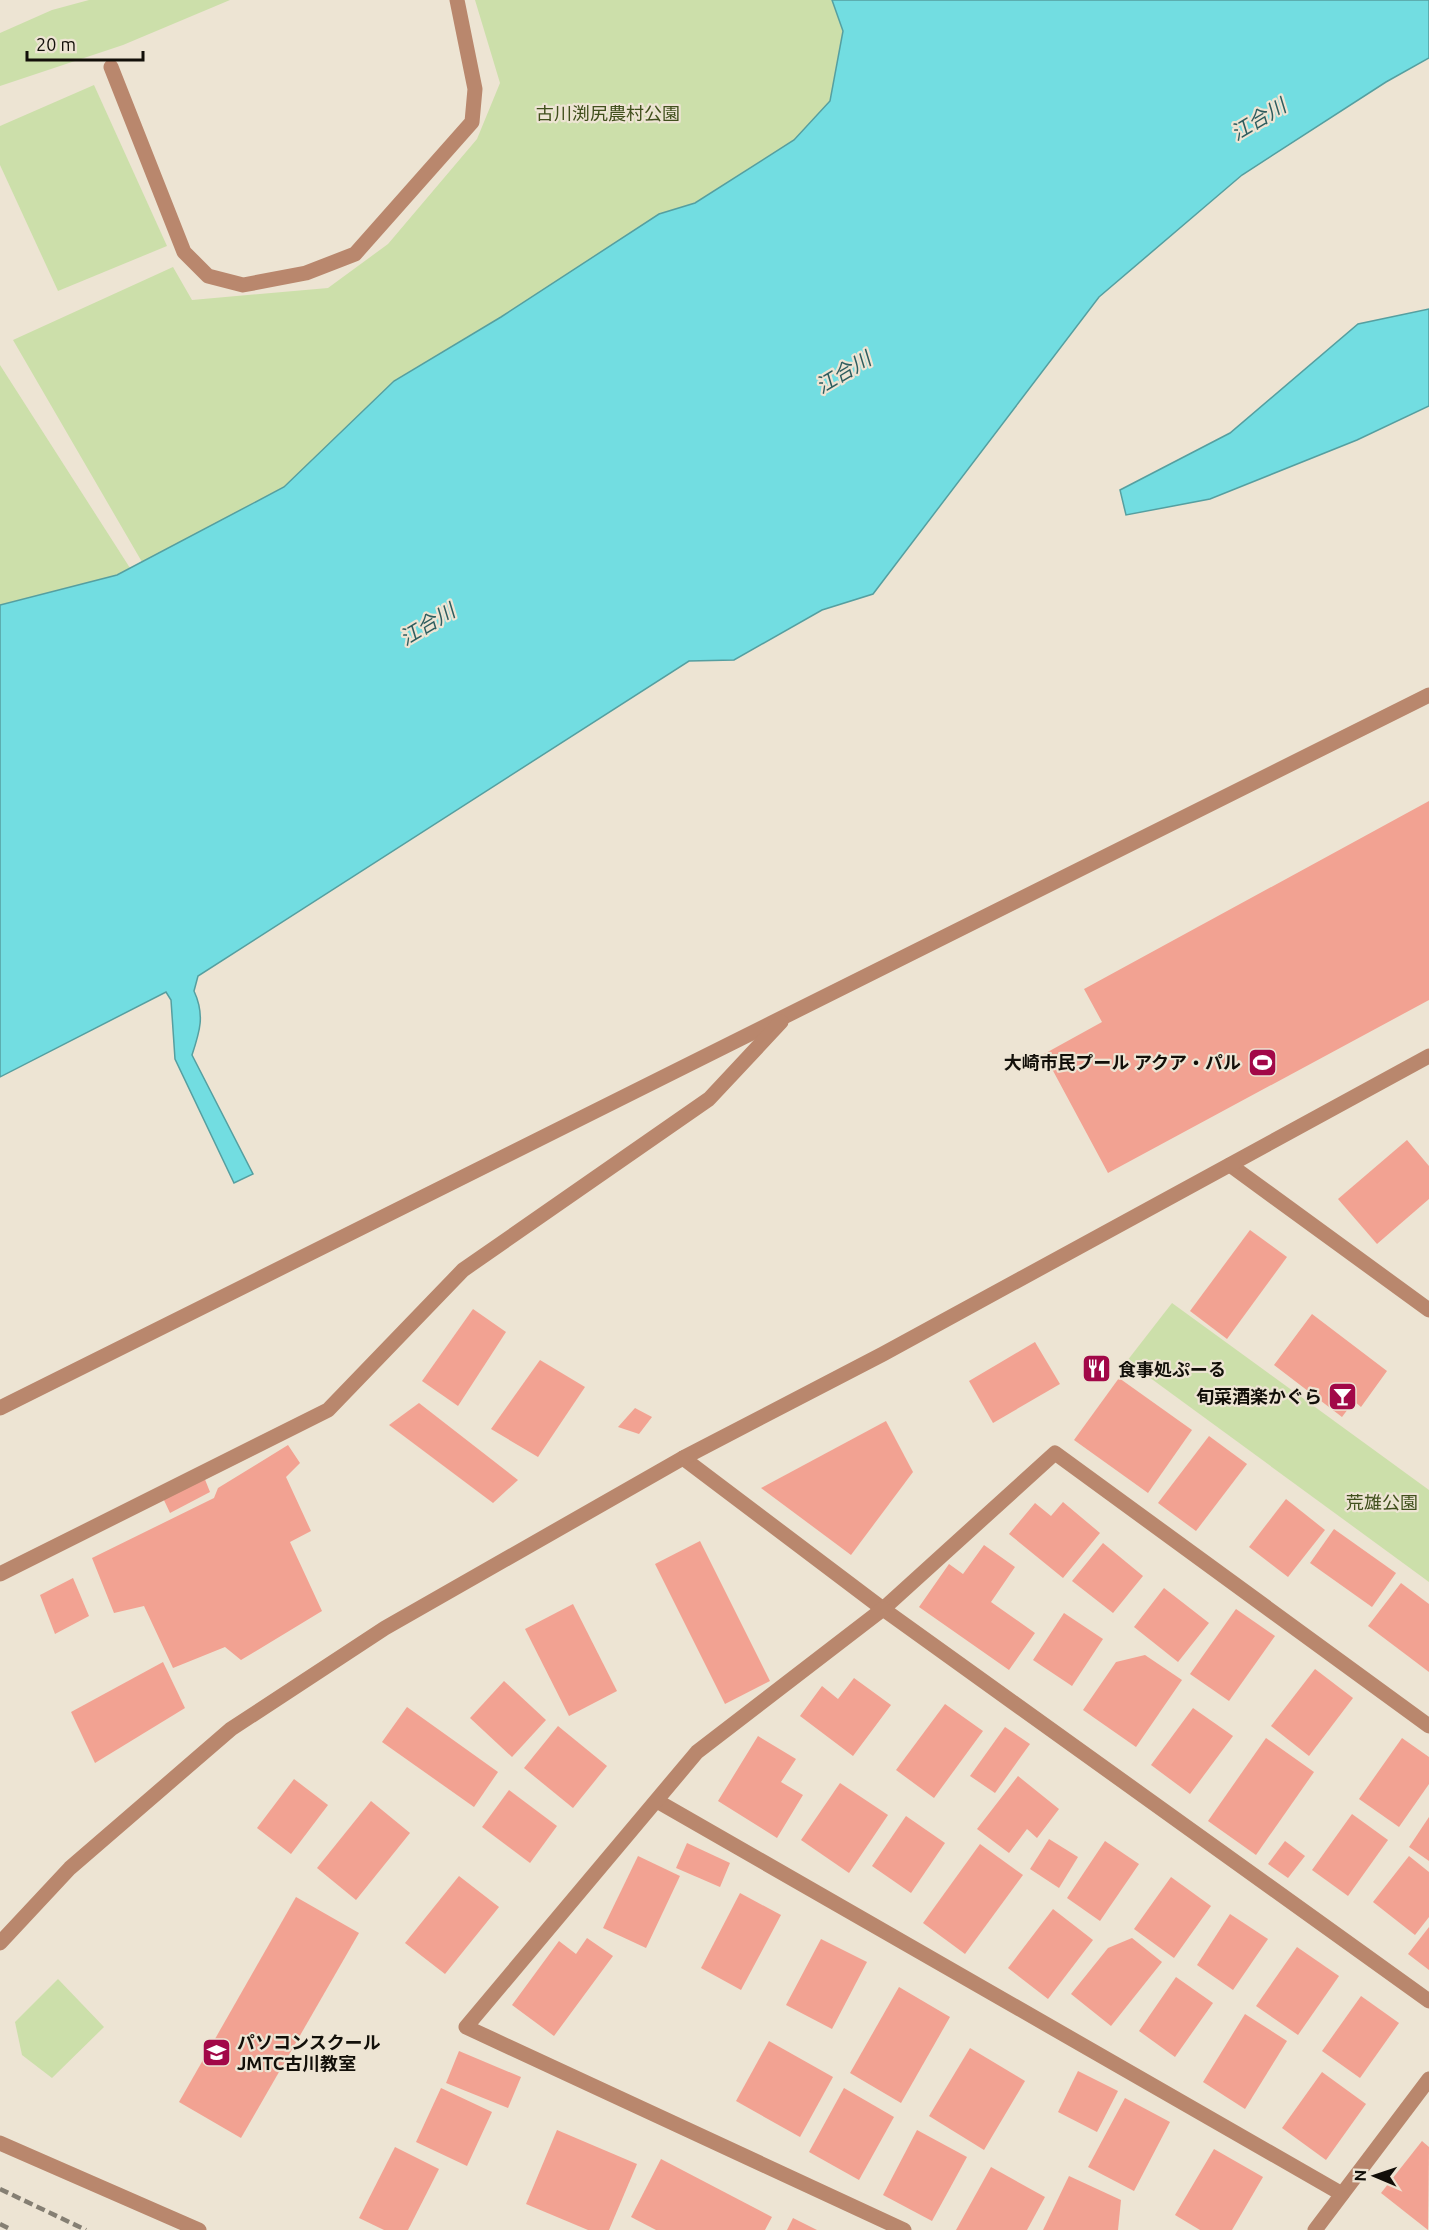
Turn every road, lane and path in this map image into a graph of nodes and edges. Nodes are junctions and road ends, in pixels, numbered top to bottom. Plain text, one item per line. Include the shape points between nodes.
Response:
1 (457, 0) edge
2 (111, 67) dead end
3 (1429, 695) edge
4 (788, 1014) junction
5 (1429, 1056) edge
6 (1230, 1165) junction
7 (1429, 1310) edge
8 (0, 1408) edge
9 (683, 1458) junction
10 (0, 1574) edge
11 (883, 1609) junction
12 (1429, 1726) edge
13 (657, 1801) junction
14 (0, 1943) edge
15 (1429, 2001) edge
16 (1429, 2079) edge
17 (0, 2143) edge
18 (1342, 2194) junction
19 (199, 2230) edge
20 (904, 2230) edge
21 (1315, 2230) edge

1 - 2 street via 475,89 472,122 355,254 306,273 243,285 208,276 184,252
3 - 4 street
4 - 8 street
4 - 10 street via 709,1099 463,1270 328,1410
5 - 6 street
6 - 7 street
6 - 9 street
9 - 11 street
9 - 14 street via 385,1628 231,1729 70,1868
11 - 12 street via 1054,1453
11 - 13 street via 698,1752
11 - 15 street
13 - 18 street
13 - 20 street via 466,2027
16 - 18 street
17 - 19 street
18 - 21 street

